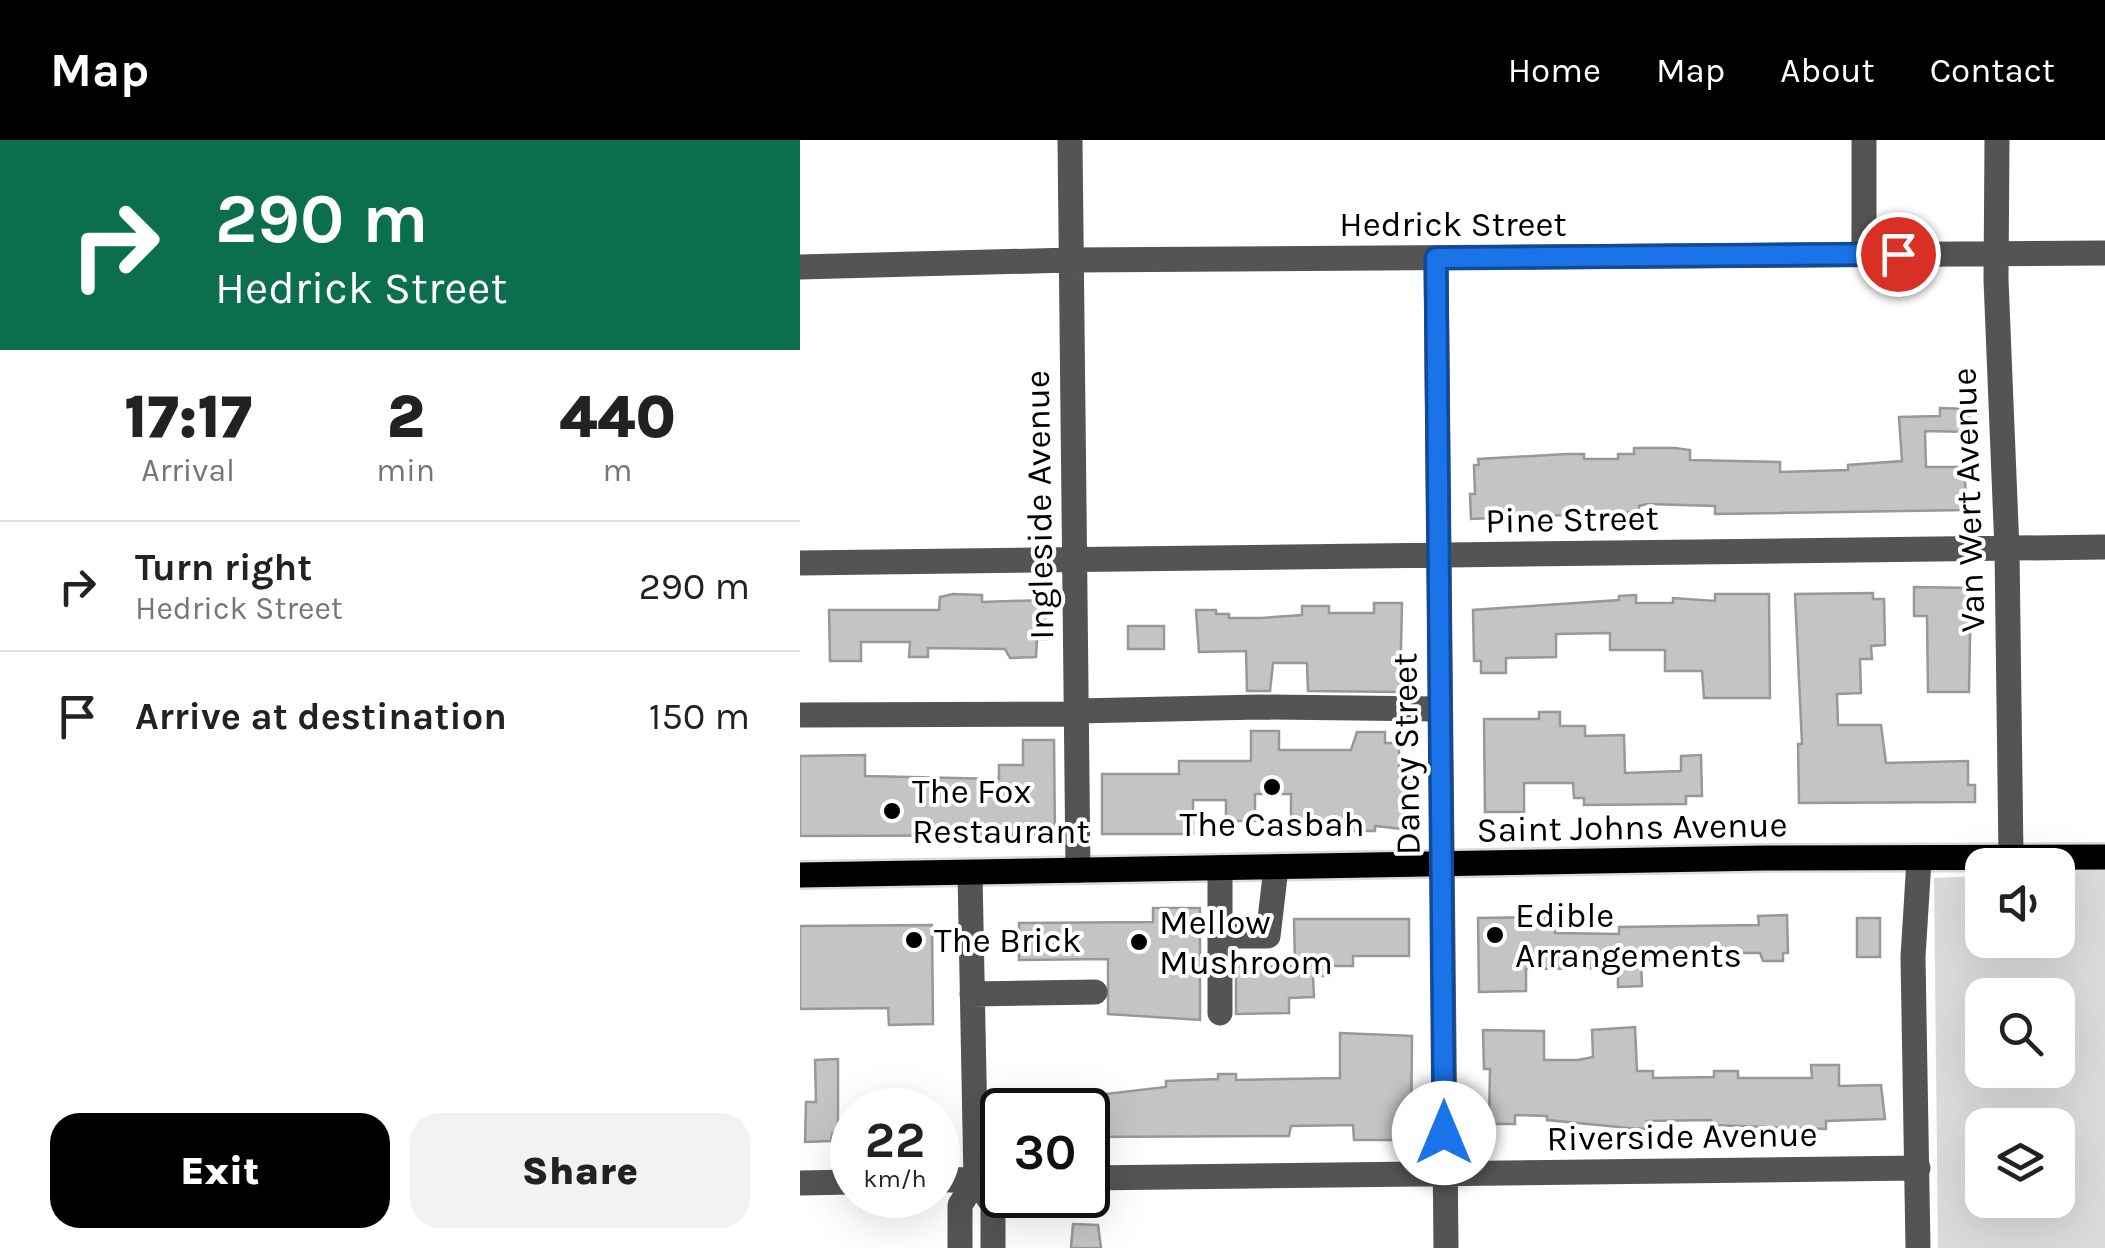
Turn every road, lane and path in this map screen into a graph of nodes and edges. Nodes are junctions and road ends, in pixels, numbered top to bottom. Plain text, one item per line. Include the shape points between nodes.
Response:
1 (1070, 140) edge
2 (1864, 140) edge
3 (1997, 140) edge
4 (2105, 253) edge
5 (1864, 254) junction
6 (1996, 254) junction
7 (1436, 258) junction
8 (1071, 260) junction
9 (800, 267) edge
10 (2105, 547) edge
11 (2007, 550) junction
12 (1438, 555) junction
13 (1075, 560) junction
14 (800, 563) edge
15 (1440, 709) junction
16 (1077, 712) junction
17 (800, 715) edge
18 (2011, 848) edge
19 (2075, 857) edge
20 (2105, 857) edge
21 (1965, 858) edge
22 (1919, 860) junction
23 (1443, 865) junction
24 (1220, 868) junction
25 (1276, 868) junction
26 (1078, 870) junction
27 (970, 872) junction
28 (800, 875) edge
29 (1220, 936) junction
30 (1095, 992) dead end
31 (972, 994) junction
32 (1220, 1014) dead end
33 (1918, 1168) junction
34 (1444, 1172) junction
35 (1110, 1178) edge
36 (960, 1180) edge
37 (976, 1180) junction
38 (980, 1180) edge
39 (830, 1182) edge
40 (800, 1183) edge
41 (960, 1248) edge
42 (994, 1248) edge
43 (1446, 1248) edge
44 (1918, 1248) edge

1 - 8 street, Ingleside Avenue
2 - 5 street
3 - 6 street, Van Wert Avenue
4 - 6 street, Hedrick Street
5 - 6 street, Hedrick Street
5 - 7 street, Hedrick Street
6 - 11 street, Van Wert Avenue
7 - 8 street, Hedrick Street
7 - 12 street, Dancy Street
8 - 9 street, Hedrick Street
8 - 13 street, Ingleside Avenue
10 - 11 street, Pine Street
11 - 12 street, Pine Street
11 - 18 street, Van Wert Avenue
12 - 13 street, Pine Street
12 - 15 street, Dancy Street
13 - 14 street, Pine Street
13 - 16 street, Ingleside Avenue
15 - 16 street
15 - 23 street, Dancy Street
16 - 17 street
16 - 26 street, Ingleside Avenue
19 - 20 main road, Saint Johns Avenue
21 - 22 main road, Saint Johns Avenue
22 - 23 main road, Saint Johns Avenue
22 - 33 street
23 - 25 main road, Saint Johns Avenue
23 - 34 street, Dancy Street
24 - 25 main road, Saint Johns Avenue
24 - 26 main road, Saint Johns Avenue
24 - 29 street
25 - 29 street via 1268,936
26 - 27 main road, Saint Johns Avenue
27 - 28 main road, Saint Johns Avenue
27 - 31 street
29 - 32 street
30 - 31 street
31 - 37 street
33 - 34 street, Riverside Avenue
33 - 44 street
34 - 35 street, Riverside Avenue
34 - 43 street, Dancy Street
36 - 37 street
37 - 38 street
37 - 41 street via 960,1205
37 - 42 street via 993,1205
39 - 40 street

